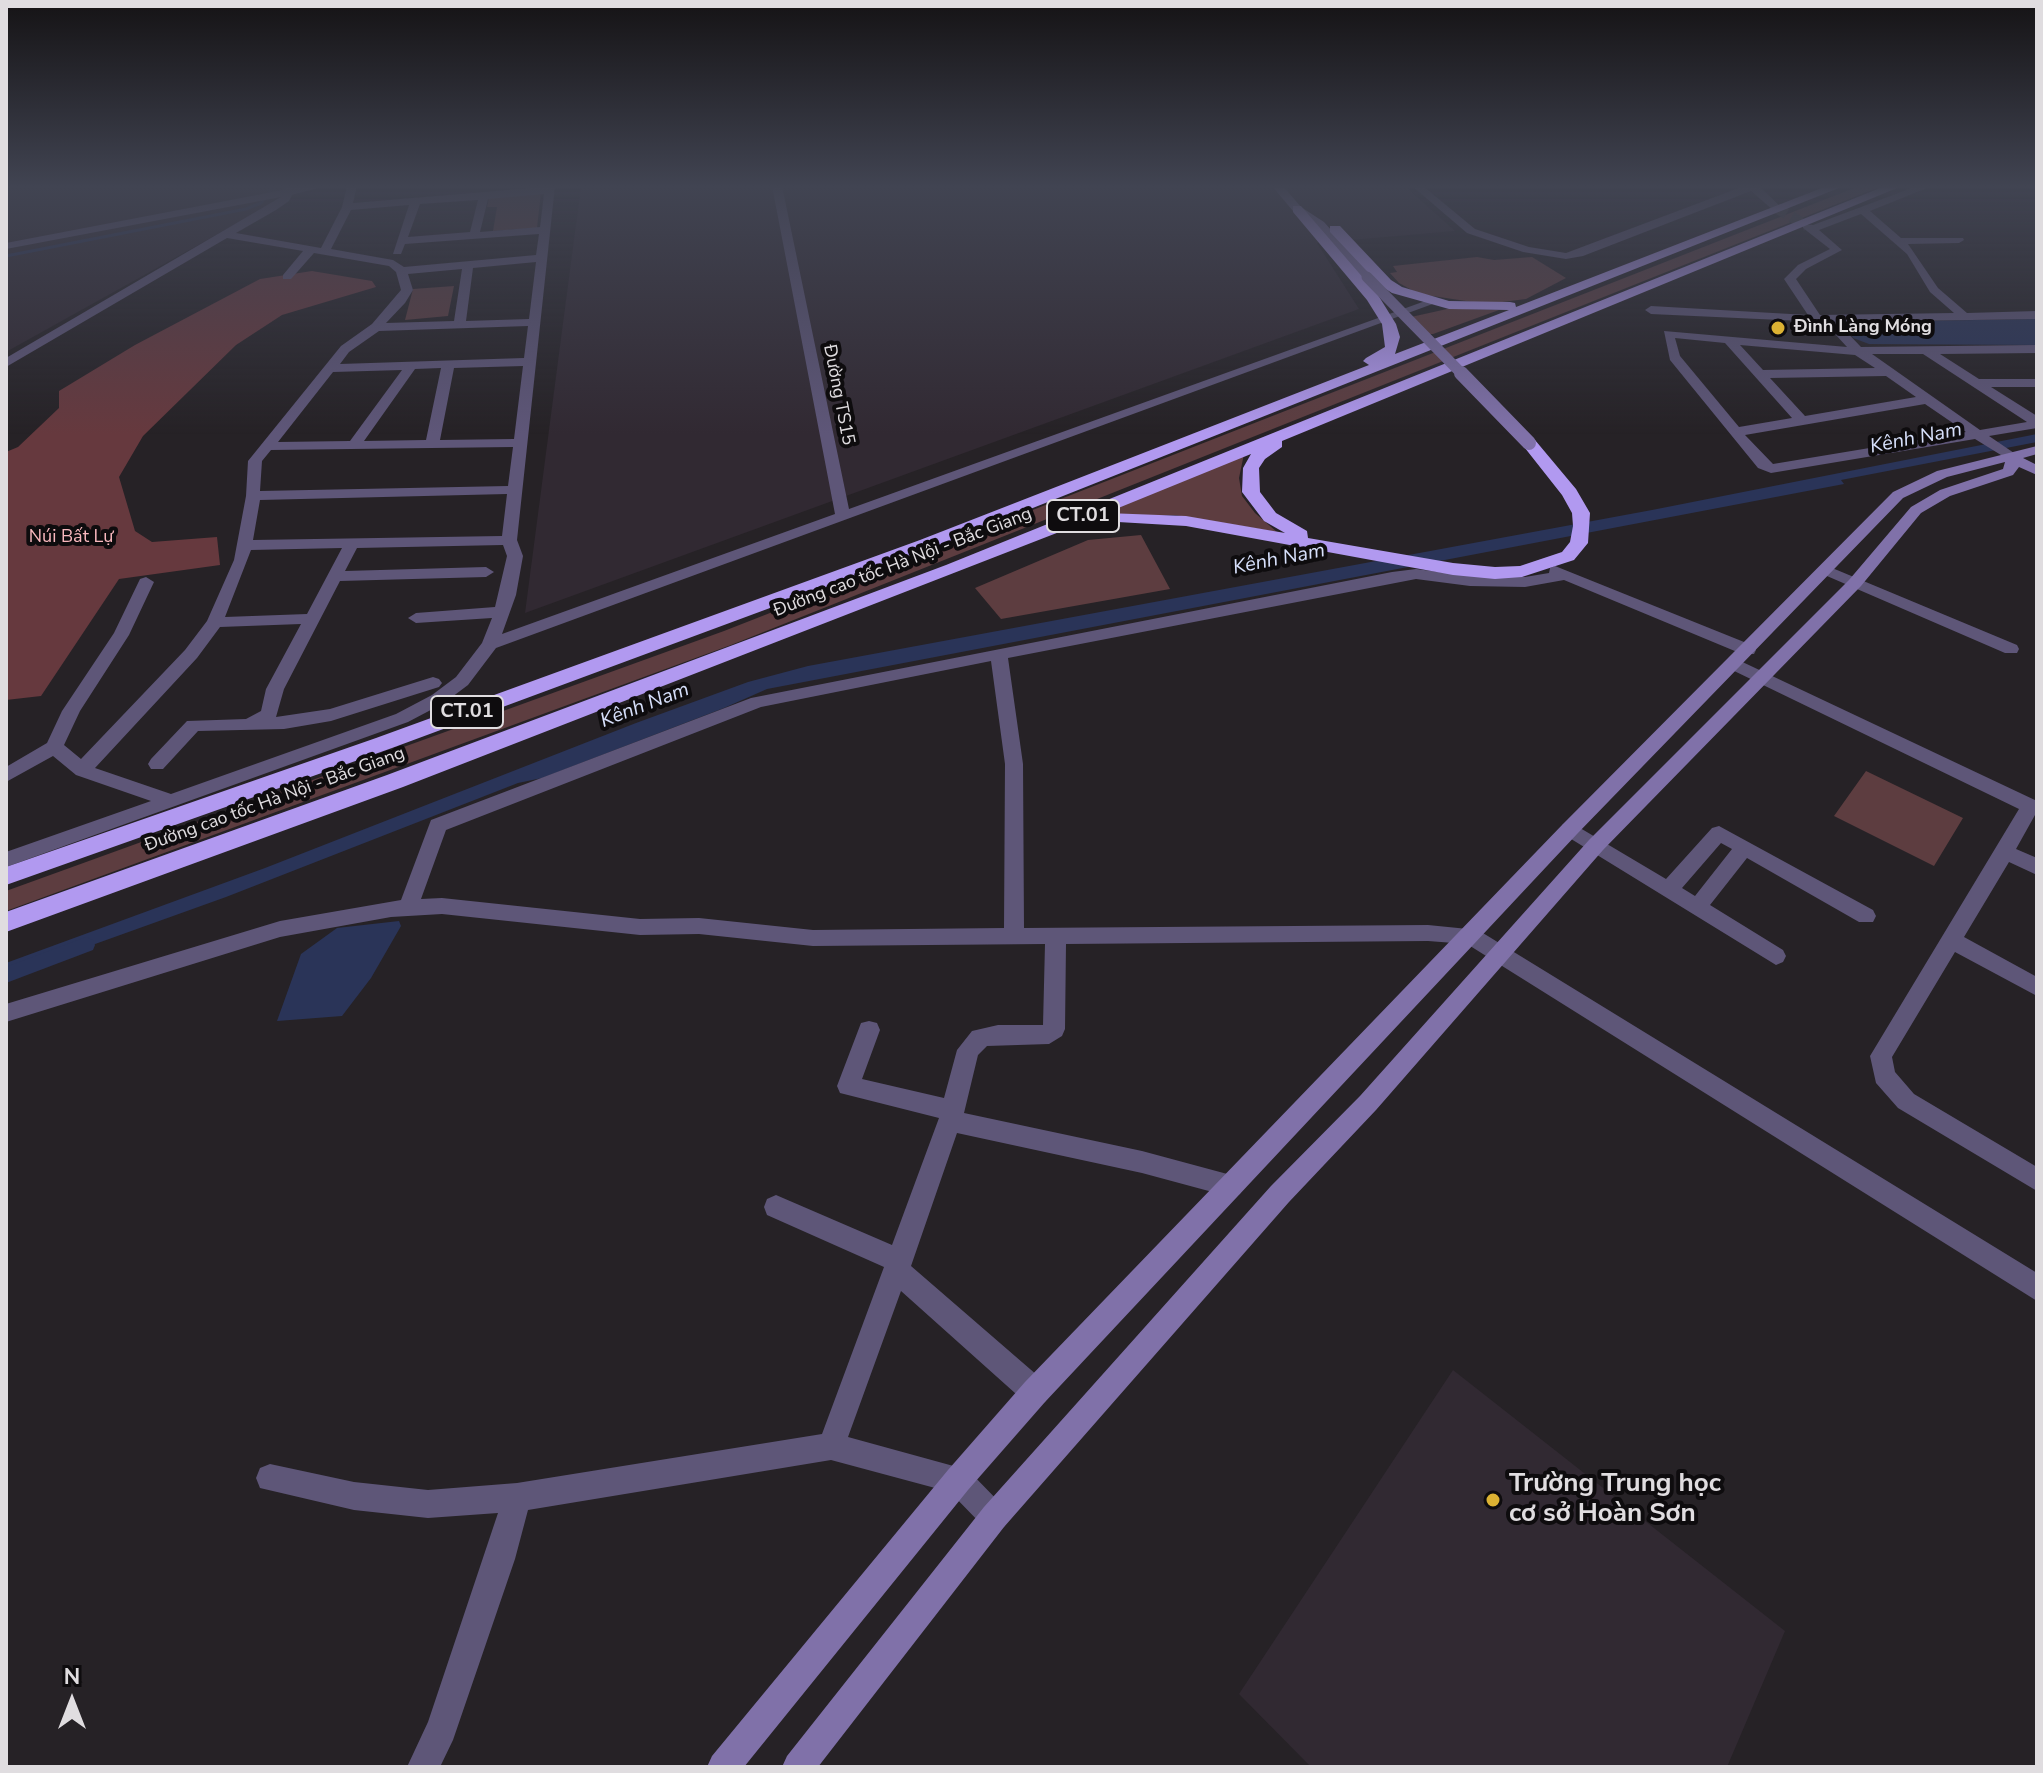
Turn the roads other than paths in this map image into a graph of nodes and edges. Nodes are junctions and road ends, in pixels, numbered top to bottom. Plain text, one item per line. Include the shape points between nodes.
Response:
1 (168, 269) edge
2 (296, 269) edge
3 (398, 269) edge
4 (467, 269) edge
5 (540, 269) edge
6 (794, 269) edge
7 (1352, 269) edge
8 (1360, 269) edge
9 (1371, 269) edge
10 (1611, 269) edge
11 (1626, 269) edge
12 (1691, 269) edge
13 (1800, 269) edge
14 (1921, 269) edge
15 (287, 277) dead end
16 (1432, 302) junction
17 (1963, 315) junction
18 (2037, 315) edge
19 (1387, 319) junction
20 (1822, 319) junction
21 (534, 322) junction
22 (459, 325) junction
23 (376, 327) junction
24 (1672, 333) junction
25 (1728, 339) junction
26 (1924, 349) junction
27 (2037, 349) edge
28 (1857, 350) junction
29 (1475, 356) junction
30 (530, 362) junction
31 (6, 363) edge
32 (448, 364) junction
33 (412, 365) junction
34 (329, 368) junction
35 (1889, 372) junction
36 (1760, 374) junction
37 (1976, 383) junction
38 (2037, 383) edge
39 (1930, 399) junction
40 (1802, 421) junction
41 (2037, 423) edge
42 (1736, 432) junction
43 (1982, 437) junction
44 (520, 443) junction
45 (1529, 443) joint
46 (432, 444) junction
47 (354, 445) junction
48 (266, 446) junction
49 (2037, 450) edge
50 (2009, 456) junction
51 (2037, 471) edge
52 (515, 490) junction
53 (253, 496) junction
54 (843, 516) junction
55 (509, 540) junction
56 (1314, 542) junction
57 (246, 543) junction
58 (352, 544) junction
59 (926, 544) junction
60 (1543, 566) junction
61 (1825, 570) junction
62 (486, 572) dead end
63 (1566, 575) junction
64 (334, 576) junction
65 (146, 582) dead end
66 (1855, 583) junction
67 (503, 612) junction
68 (416, 618) dead end
69 (311, 619) junction
70 (215, 622) junction
71 (490, 644) junction
72 (2011, 649) dead end
73 (999, 656) junction
74 (1741, 657) junction
75 (689, 669) junction
76 (1763, 677) junction
77 (433, 683) dead end
78 (258, 722) junction
79 (54, 747) junction
80 (157, 764) dead end
81 (82, 770) junction
82 (6, 775) edge
83 (172, 801) junction
84 (2034, 808) edge
85 (1570, 829) junction
86 (1596, 845) junction
87 (1744, 848) junction
88 (2005, 852) junction
89 (6, 860) edge
90 (2037, 867) edge
91 (6, 876) edge
92 (1668, 890) junction
93 (408, 908) junction
94 (1697, 908) junction
95 (1866, 916) dead end
96 (6, 922) edge
97 (1056, 936) junction
98 (1471, 936) junction
99 (1014, 937) junction
100 (1952, 940) junction
101 (1502, 954) junction
102 (1776, 956) dead end
103 (2037, 987) edge
104 (6, 1013) edge
105 (869, 1030) dead end
106 (952, 1116) junction
107 (2037, 1180) edge
108 (1231, 1186) junction
109 (776, 1207) dead end
110 (898, 1266) junction
111 (2037, 1288) edge
112 (1035, 1392) junction
113 (831, 1446) junction
114 (270, 1478) dead end
115 (958, 1480) junction
116 (517, 1497) junction
117 (994, 1517) junction
118 (423, 1767) edge
119 (723, 1767) edge
120 (798, 1767) edge

1 - 31 street
2 - 15 street
3 - 23 street via 407,284 405,295
4 - 22 street
5 - 21 street
6 - 54 street, Đường TS15
7 - 19 highway
8 - 45 main road, bridge
9 - 16 highway via 1397,290
10 - 16 highway via 1522,303 1490,308
11 - 59 highway, Đường cao tốc Hà Nội - Bắc Giang / CT.01
12 - 29 highway, Đường cao tốc Hà Nội - Bắc Giang / CT.01
13 - 20 street via 1790,279
14 - 17 street via 1934,290
16 - 19 street
17 - 18 street
17 - 20 street
19 - 54 street
19 - 59 highway via 1393,337 1389,353 1011,504
20 - 24 street via 1651,310
20 - 28 street
21 - 22 street
21 - 30 street
22 - 23 street
23 - 34 street
24 - 25 street
24 - 42 street via 1668,334 1674,357
25 - 28 street
25 - 36 street
26 - 27 street
26 - 28 street
26 - 37 street
28 - 35 street
29 - 56 highway via 1258,456 1249,480 1260,507
29 - 75 highway, Đường cao tốc Hà Nội - Bắc Giang / CT.01 via 953,569
30 - 32 street
30 - 44 street
32 - 33 street
32 - 46 street
33 - 34 street
33 - 47 street
34 - 48 street
35 - 36 street
35 - 39 street
36 - 40 street
37 - 38 street
37 - 41 street
39 - 40 street
39 - 43 street
40 - 42 street
41 - 43 street
42 - 43 street via 1763,465 1779,470
43 - 50 street
44 - 46 street
44 - 52 street
45 - 60 highway via 1581,513 1580,538 1568,556
46 - 47 street
47 - 48 street
48 - 53 street via 255,461
49 - 50 main road
50 - 51 main road
50 - 61 main road via 1909,488
50 - 66 main road via 2013,466 2008,472 1945,493 1916,510
52 - 53 street
52 - 55 street
53 - 57 street
54 - 71 street
55 - 58 street
55 - 67 street via 515,556
56 - 60 highway via 1453,569 1495,573
56 - 75 highway via 1163,519 1092,520 858,613
57 - 58 street
57 - 70 street
58 - 64 street
59 - 91 highway, Đường cao tốc Hà Nội - Bắc Giang / CT.01
60 - 63 street
61 - 66 street
61 - 74 main road
62 - 64 street
63 - 73 street via 1525,582 1392,577
63 - 74 street
64 - 69 street
65 - 79 street
66 - 72 street
66 - 76 main road
67 - 68 street
67 - 71 street
69 - 70 street
69 - 78 street via 275,689 269,714
70 - 81 street
71 - 83 street via 462,681 402,718
73 - 93 street via 757,702 438,825
73 - 99 street via 1014,764
74 - 76 street
74 - 85 main road
75 - 96 highway, Đường cao tốc Hà Nội - Bắc Giang / CT.01
76 - 84 street
76 - 86 main road
77 - 78 street via 331,715
78 - 80 street via 193,725
79 - 81 street
79 - 82 street
81 - 83 street
83 - 89 street
84 - 88 street
85 - 86 street
85 - 98 main road
86 - 92 street
86 - 101 main road
87 - 92 street via 1719,833
87 - 94 street
87 - 95 street
88 - 90 street
88 - 100 street
92 - 94 street
93 - 99 street via 442,906 813,938
93 - 104 street via 280,929
94 - 102 street
97 - 98 street
97 - 99 street
97 - 106 street via 1054,1029 1049,1035 980,1038 968,1050
98 - 101 street
98 - 108 main road
100 - 103 street
100 - 107 street via 1881,1056 1884,1076 1906,1101
101 - 111 street
101 - 117 main road via 1280,1194
105 - 106 street via 848,1086
106 - 108 street
106 - 110 street
108 - 112 main road
109 - 110 street
110 - 112 street
110 - 113 street
112 - 115 main road
113 - 115 street
113 - 116 street
114 - 116 street via 354,1496 428,1504
115 - 117 street
115 - 119 main road
116 - 118 street via 442,1729
117 - 120 main road

